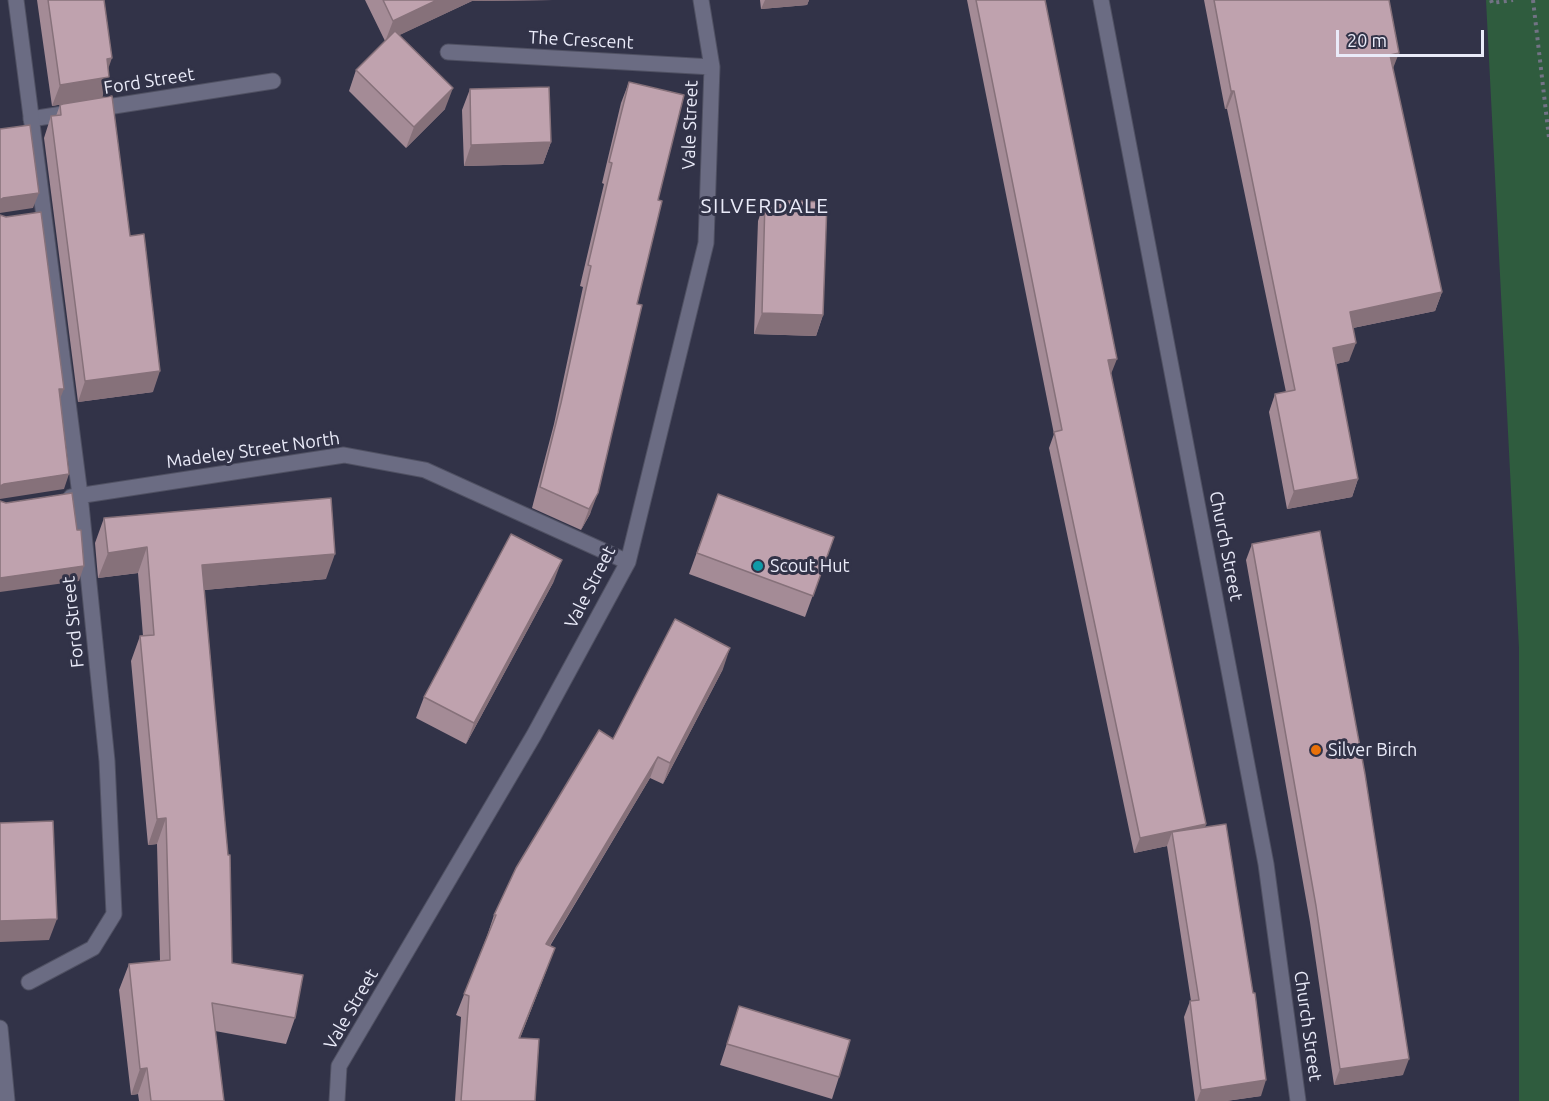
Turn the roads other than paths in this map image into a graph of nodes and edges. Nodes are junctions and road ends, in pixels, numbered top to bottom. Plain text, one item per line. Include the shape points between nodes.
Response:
1 (16, 0) edge
2 (701, 0) edge
3 (1101, 0) edge
4 (448, 52) dead end
5 (712, 67) junction
6 (273, 81) dead end
7 (32, 119) junction
8 (80, 495) junction
9 (57, 499) edge
10 (628, 562) junction
11 (29, 982) dead end
12 (0, 1028) edge
13 (8, 1101) edge
14 (337, 1101) edge
15 (1298, 1101) edge

1 - 7 street, Ford Street
2 - 5 street, Vale Street
3 - 15 street, Church Street via 1266,864
4 - 5 street, The Crescent
5 - 10 street, Vale Street via 706,243
6 - 7 street, Ford Street
7 - 8 street, Ford Street via 39,217
8 - 9 street, Madeley Street North
8 - 10 street, Madeley Street North via 344,455 424,470
8 - 11 street, Ford Street via 107,761 114,914 93,948
10 - 14 street, Vale Street via 534,735 339,1066
12 - 13 street

